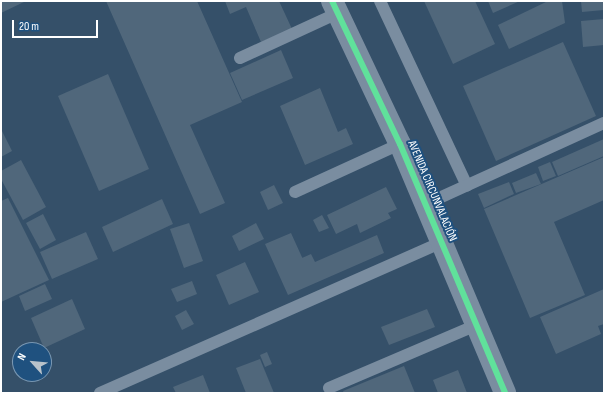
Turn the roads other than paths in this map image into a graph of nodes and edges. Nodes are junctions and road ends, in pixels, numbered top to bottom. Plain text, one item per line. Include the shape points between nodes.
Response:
1 (380, 1) edge
2 (335, 7) edge
3 (240, 58) dead end
4 (604, 123) edge
5 (400, 144) junction
6 (467, 186) junction
7 (295, 192) dead end
8 (426, 204) junction
9 (442, 242) junction
10 (477, 325) junction
11 (329, 388) dead end
12 (100, 393) edge
13 (505, 393) edge

1 - 6 lane
2 - 3 lane
2 - 5 street, AVENIDA CIRCUNVALACIÓN
4 - 6 lane
5 - 7 lane
5 - 8 street, AVENIDA CIRCUNVALACIÓN
6 - 8 lane
8 - 9 street, AVENIDA CIRCUNVALACIÓN
9 - 10 street, AVENIDA CIRCUNVALACIÓN
9 - 12 lane
10 - 11 lane
10 - 13 street, AVENIDA CIRCUNVALACIÓN

